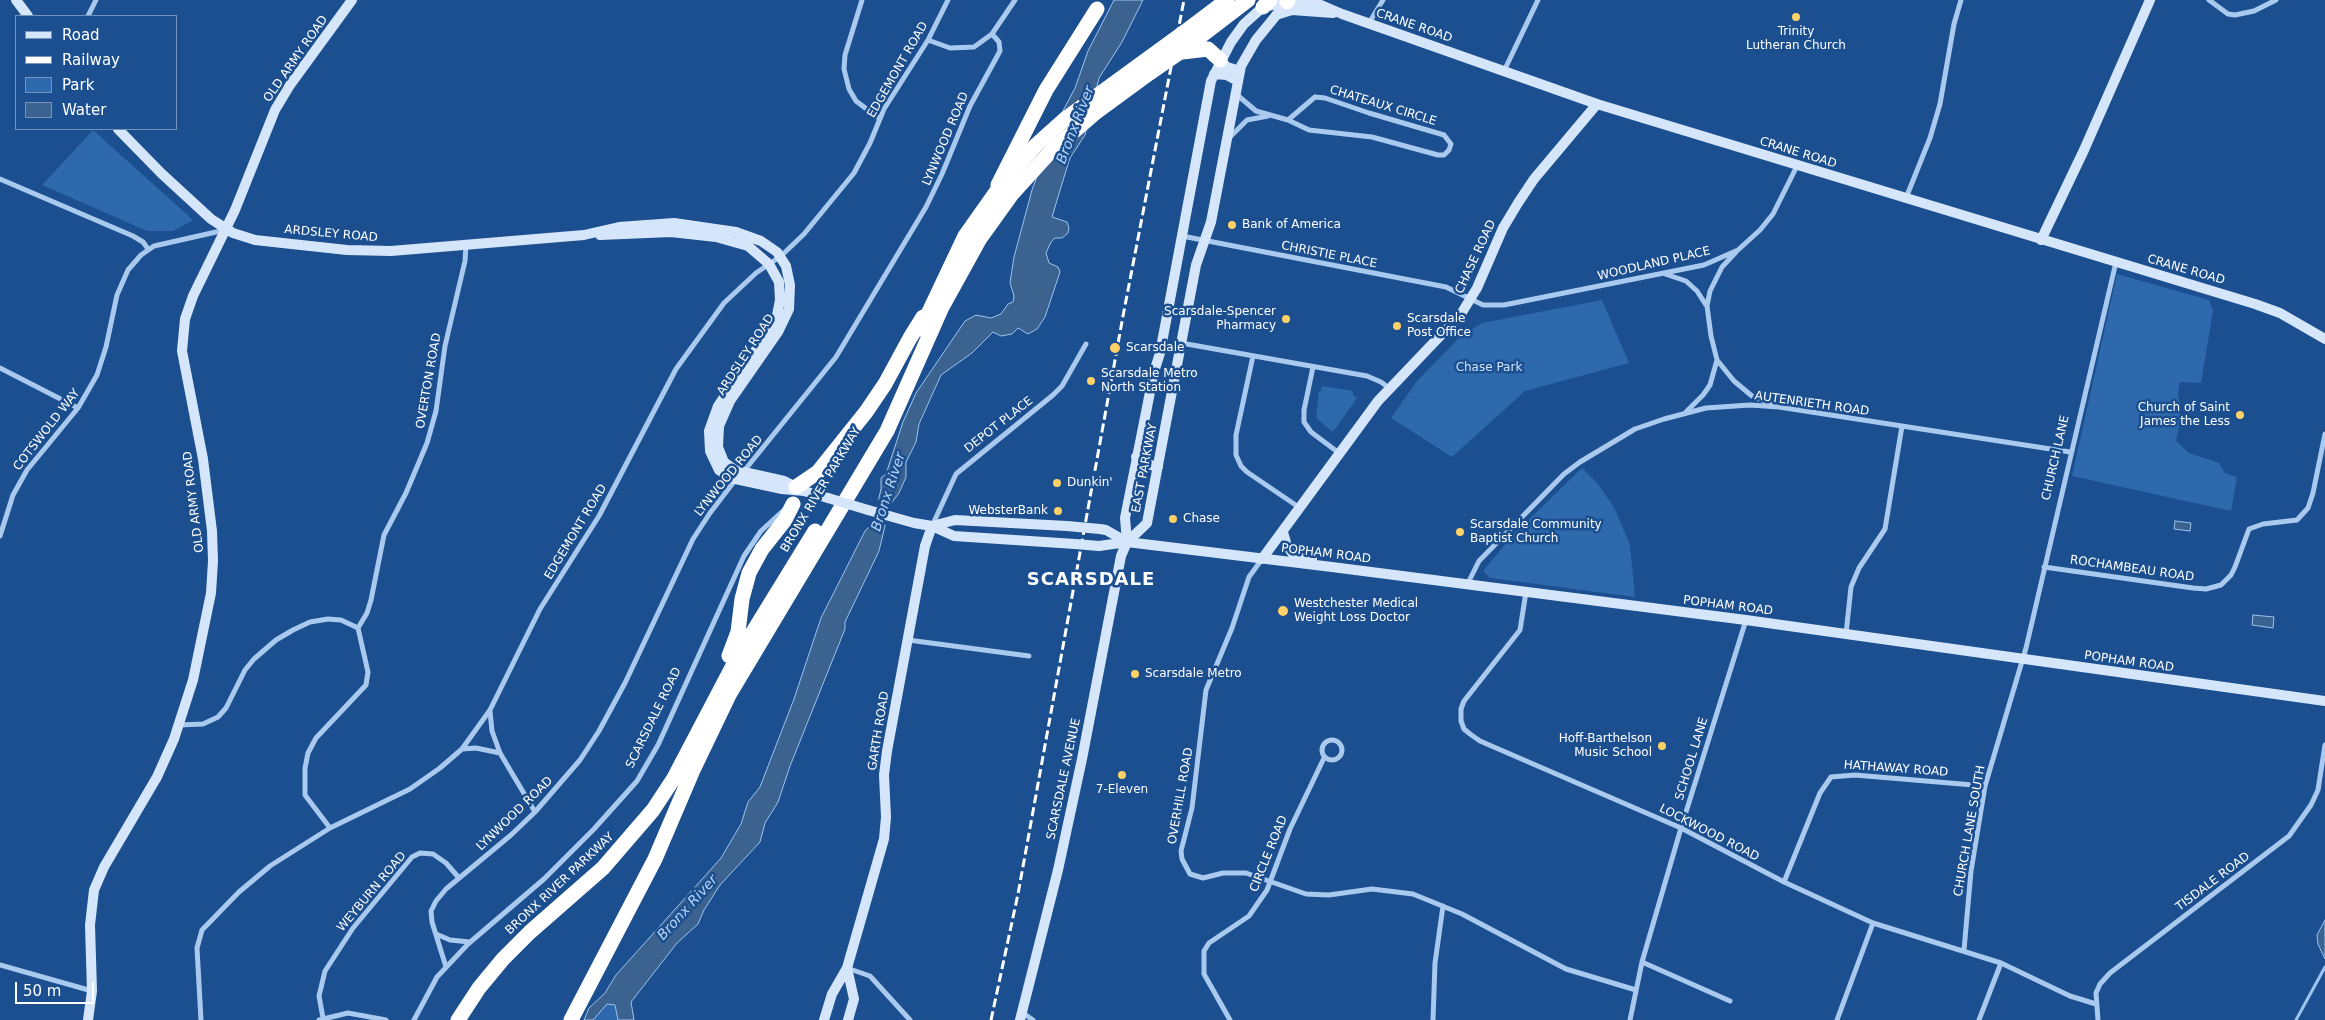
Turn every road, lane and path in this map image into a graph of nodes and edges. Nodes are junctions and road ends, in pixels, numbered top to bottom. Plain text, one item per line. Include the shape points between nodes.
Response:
1 (16, 0) edge
2 (96, 0) edge
3 (352, 0) edge
4 (862, 0) edge
5 (948, 0) edge
6 (1015, 0) edge
7 (1227, 0) edge
8 (1248, 0) edge
9 (1383, 0) edge
10 (1538, 0) edge
11 (1961, 0) edge
12 (2150, 0) edge
13 (2209, 0) edge
14 (2276, 0) edge
15 (1288, 1) edge
16 (1099, 5) edge
17 (1270, 8) edge
18 (1342, 14) junction
19 (27, 15) edge
20 (88, 15) edge
21 (1369, 24) junction
22 (992, 34) junction
23 (928, 40) junction
24 (1186, 50) junction
25 (1217, 67) junction
26 (1504, 70) junction
27 (1239, 76) junction
28 (1236, 94) junction
29 (1597, 104) junction
30 (1268, 116) junction
31 (880, 119) junction
32 (1288, 120) junction
33 (119, 130) edge
34 (1227, 140) junction
35 (1797, 166) junction
36 (0, 179) edge
37 (1002, 191) junction
38 (1906, 198) junction
39 (226, 229) junction
40 (584, 235) junction
41 (1181, 236) junction
42 (2041, 240) junction
43 (1205, 241) junction
44 (466, 245) junction
45 (148, 249) junction
46 (1738, 250) junction
47 (781, 256) junction
48 (2116, 262) junction
49 (769, 264) junction
50 (1665, 274) junction
51 (1471, 299) junction
52 (931, 306) junction
53 (1707, 306) junction
54 (1164, 328) junction
55 (1183, 331) junction
56 (2325, 340) edge
57 (1181, 343) junction
58 (1086, 344) dead end
59 (1160, 353) junction
60 (1253, 356) junction
61 (1717, 360) junction
62 (1313, 367) junction
63 (0, 368) edge
64 (1389, 388) junction
65 (78, 408) junction
66 (1779, 408) junction
67 (1684, 414) junction
68 (1902, 426) junction
69 (2325, 434) edge
70 (2070, 452) junction
71 (1339, 453) junction
72 (1136, 457) junction
73 (1158, 467) junction
74 (739, 476) junction
75 (800, 489) junction
76 (793, 504) junction
77 (1300, 508) junction
78 (1, 525) edge
79 (932, 526) junction
80 (1283, 532) junction
81 (0, 536) edge
82 (1127, 542) junction
83 (1262, 559) junction
84 (1332, 567) junction
85 (2044, 567) junction
86 (1467, 585) junction
87 (1526, 592) junction
88 (1746, 620) junction
89 (358, 628) junction
90 (1846, 634) junction
91 (908, 640) junction
92 (1029, 656) dead end
93 (2022, 660) junction
94 (2325, 701) edge
95 (490, 710) junction
96 (179, 725) junction
97 (701, 726) junction
98 (2325, 745) edge
99 (462, 749) junction
100 (500, 754) junction
101 (1324, 758) junction
102 (1985, 786) junction
103 (535, 812) junction
104 (330, 828) junction
105 (1681, 828) junction
106 (459, 878) junction
107 (1270, 882) junction
108 (1784, 882) junction
109 (1443, 906) junction
110 (1873, 924) junction
111 (436, 934) junction
112 (470, 942) junction
113 (1964, 950) junction
114 (1642, 962) junction
115 (2001, 963) junction
116 (0, 965) edge
117 (446, 967) junction
118 (847, 968) junction
119 (1636, 990) junction
120 (92, 991) junction
121 (1730, 1001) dead end
122 (2096, 1004) junction
123 (1021, 1016) edge
124 (321, 1019) edge
125 (88, 1020) edge
126 (201, 1020) edge
127 (386, 1020) edge
128 (414, 1020) edge
129 (458, 1020) edge
130 (571, 1020) edge
131 (824, 1020) edge
132 (848, 1020) edge
133 (910, 1020) edge
134 (1033, 1020) edge
135 (1230, 1020) edge
136 (1433, 1020) edge
137 (1630, 1020) edge
138 (1837, 1020) edge
139 (1979, 1020) edge
140 (2098, 1020) edge

1 - 19 street
2 - 20 street
3 - 39 street, OLD ARMY ROAD via 275,110
4 - 31 street via 844,69 856,101
5 - 23 street, EDGEMONT ROAD
6 - 22 street
7 - 37 highway, BRONX RIVER PARKWAY, bridge via 1065,119 1036,145
8 - 24 highway, BRONX RIVER PARKWAY
9 - 21 street
10 - 26 street
11 - 38 street via 1940,104
12 - 42 street
13 - 14 street via 2228,14 2235,15 2254,11
15 - 17 street, CRANE ROAD
15 - 17 street, EAST PARKWAY
15 - 18 street, CRANE ROAD via 1321,5
16 - 37 highway via 1046,90
17 - 18 street
17 - 25 street, EAST PARKWAY via 1239,30
17 - 27 street, EAST PARKWAY
18 - 21 street, CRANE ROAD
21 - 26 street, CRANE ROAD
22 - 23 street via 979,44 962,49
22 - 74 street, LYNWOOD ROAD via 999,42 1000,51 970,106 926,207 836,357
23 - 31 street, EDGEMONT ROAD
24 - 25 highway via 1208,50
24 - 37 highway, BRONX RIVER PARKWAY, bridge via 1079,125
25 - 27 street via 1227,67
25 - 41 street, EAST PARKWAY
26 - 29 street, CRANE ROAD
27 - 28 street, EAST PARKWAY
28 - 30 street, CHATEAUX CIRCLE via 1256,111
28 - 34 street, EAST PARKWAY
29 - 35 street, CRANE ROAD
29 - 51 street, CHASE ROAD via 1518,203
30 - 32 street, CHATEAUX CIRCLE
30 - 34 street, CHATEAUX CIRCLE via 1247,120
31 - 47 street, EDGEMONT ROAD via 854,173 815,222
32 - 32 street, CHATEAUX CIRCLE via 1309,130 1372,137 1438,155 1444,154 1451,144 1444,135 1325,98 1314,97
33 - 39 street, ARDSLEY ROAD via 161,173
34 - 43 street, EAST PARKWAY via 1212,222
35 - 38 street, CRANE ROAD
35 - 46 street, WOODLAND PLACE via 1773,214
36 - 45 street via 133,236
37 - 52 highway, BRONX RIVER PARKWAY via 965,236
37 - 130 highway, BRONX RIVER PARKWAY via 938,316 877,448 729,695 651,867
38 - 42 street, CRANE ROAD
39 - 44 street, ARDSLEY ROAD via 255,240 347,250 391,251
39 - 45 street, COTSWOLD WAY
39 - 96 street, OLD ARMY ROAD via 193,296 183,330 182,351 205,472 213,561 203,638
40 - 44 street, ARDSLEY ROAD
40 - 47 street, ARDSLEY ROAD via 619,227 674,223 694,225 753,237
40 - 49 street, ARDSLEY ROAD via 672,232 716,237 748,246
41 - 43 street, CHRISTIE PLACE
41 - 54 street, EAST PARKWAY
42 - 48 street, CRANE ROAD
43 - 51 street, CHRISTIE PLACE via 1446,287
43 - 55 street, EAST PARKWAY via 1196,265
44 - 89 street, OVERTON ROAD via 445,346 436,411 427,443 384,535 371,600
45 - 65 street, COTSWOLD WAY via 134,262 120,286 102,361 92,387
46 - 50 street, WOODLAND PLACE via 1704,264
46 - 53 street via 1717,275
47 - 49 street, EDGEMONT ROAD
47 - 74 street, ARDSLEY ROAD via 790,285 789,309 778,332 730,401 718,431 718,447 724,462
48 - 56 street, CRANE ROAD via 2255,304 2280,314
48 - 70 street, CHURCH LANE
49 - 74 street, ARDSLEY ROAD via 779,282 780,300 774,324 722,398 709,431 709,446 716,465 722,473
49 - 95 street, EDGEMONT ROAD via 724,303 676,369 603,509 540,609
50 - 51 street, WOODLAND PLACE via 1504,305 1488,306
50 - 53 street via 1686,281
51 - 64 street, CHASE ROAD via 1457,320
52 - 75 highway via 874,401 818,472
52 - 97 highway, BRONX RIVER PARKWAY via 871,437 737,658
53 - 61 street
54 - 55 street
54 - 59 street, EAST PARKWAY
55 - 57 street, EAST PARKWAY
57 - 59 street
57 - 60 street
57 - 73 street, EAST PARKWAY
58 - 79 street, DEPOT PLACE via 1062,386 956,474
59 - 72 street, EAST PARKWAY
60 - 62 street
60 - 77 street via 1236,436 1236,455 1248,472
61 - 66 street via 1752,396
61 - 67 street via 1707,391
62 - 64 street via 1367,376
62 - 71 street via 1304,422 1311,432
63 - 65 street
64 - 71 street, CHASE ROAD
65 - 78 street, COTSWOLD WAY via 27,470
66 - 67 street, AUTENRIETH ROAD via 1750,405 1714,407
66 - 68 street, AUTENRIETH ROAD
67 - 86 street, AUTENRIETH ROAD via 1635,430 1564,474 1479,561
68 - 70 street, AUTENRIETH ROAD
68 - 90 street via 1884,529 1859,568 1851,588
69 - 85 street, ROCHAMBEAU ROAD via 2308,508 2297,520 2249,529 2231,575 2221,585 2193,588
70 - 85 street, CHURCH LANE
71 - 77 street, CHASE ROAD
72 - 73 street
72 - 82 street, EAST PARKWAY via 1125,518
73 - 82 street, EAST PARKWAY via 1147,523
74 - 75 street, ARDSLEY ROAD via 784,481
74 - 103 street, LYNWOOD ROAD via 693,539 625,683 591,745 560,786
75 - 76 street, SCARSDALE ROAD
75 - 79 street, POPHAM ROAD, bridge
76 - 97 highway via 785,520 757,556 742,599 736,640
76 - 112 street, SCARSDALE ROAD via 768,523 744,556 658,745 638,781 550,873
77 - 80 street, CHASE ROAD
78 - 81 street, COTSWOLD WAY
79 - 82 street, POPHAM ROAD, bridge via 954,536 1099,546
79 - 82 street, POPHAM ROAD, bridge via 955,520 1067,526 1106,530
79 - 91 street, GARTH ROAD
80 - 83 street, CHASE ROAD
80 - 84 street via 1294,554
82 - 83 street, POPHAM ROAD
82 - 123 street, SCARSDALE AVENUE via 1120,561 1058,870
83 - 84 street, POPHAM ROAD
83 - 107 street, OVERHILL ROAD via 1249,578 1206,690 1192,808 1181,851 1186,868 1198,878 1236,872
84 - 86 street, POPHAM ROAD
85 - 93 street, CHURCH LANE
86 - 87 street, POPHAM ROAD
87 - 88 street, POPHAM ROAD
87 - 105 street, LOCKWOOD ROAD via 1520,630 1464,701 1461,709 1464,729 1480,741
88 - 90 street, POPHAM ROAD
88 - 105 street, SCHOOL LANE
89 - 96 street via 342,620 328,619 310,622 284,634 250,664 218,717 198,725
89 - 104 street via 368,672 366,685 316,738 305,768 305,795
90 - 93 street, POPHAM ROAD
91 - 92 street
91 - 118 street, GARTH ROAD via 886,761 884,839
93 - 94 street, POPHAM ROAD
93 - 102 street, CHURCH LANE SOUTH
95 - 99 street, EDGEMONT ROAD
95 - 100 street via 492,731
96 - 120 street, OLD ARMY ROAD via 157,777 94,890 90,925
97 - 129 highway, BRONX RIVER PARKWAY via 674,778 641,826 599,871 516,945 490,974
98 - 122 street, TISDALE ROAD via 2318,790 2289,836 2110,973 2100,984
99 - 100 street via 476,748
99 - 104 street, EDGEMONT ROAD via 410,788
100 - 103 street
101 - 101 street, CIRCLE ROAD via 1330,761 1337,759 1342,752 1340,744 1333,740 1325,742 1321,751
101 - 107 street, CIRCLE ROAD via 1306,791
102 - 108 street, HATHAWAY ROAD via 1855,774 1831,777 1820,793
102 - 113 street, CHURCH LANE SOUTH via 1970,880
103 - 106 street, LYNWOOD ROAD
104 - 126 street, EDGEMONT ROAD via 270,866 202,930 197,948
105 - 108 street, LOCKWOOD ROAD
105 - 114 street, SCHOOL LANE
106 - 111 street, LYNWOOD ROAD via 433,906 431,916
106 - 124 street, WEYBURN ROAD via 433,854 424,852 412,857 353,928 325,971 320,984
107 - 109 street, OVERHILL ROAD via 1318,895 1401,891
107 - 135 street, CIRCLE ROAD via 1249,916 1209,943 1204,951 1204,974
108 - 110 street, LOCKWOOD ROAD
109 - 119 street, OVERHILL ROAD via 1566,969
109 - 136 street via 1435,964
110 - 113 street, LOCKWOOD ROAD
110 - 138 street
111 - 112 street via 450,940
111 - 117 street, LYNWOOD ROAD
112 - 117 street, SCARSDALE ROAD
113 - 115 street, LOCKWOOD ROAD
114 - 119 street, SCHOOL LANE
114 - 121 street
115 - 122 street, LOCKWOOD ROAD via 2070,996
115 - 139 street
116 - 120 street
117 - 128 street, SCARSDALE ROAD via 429,990
118 - 131 street, GARTH ROAD via 832,994
118 - 132 street, GARTH ROAD via 854,999
118 - 133 street via 870,976
119 - 137 street, SCHOOL LANE
120 - 125 street, OLD ARMY ROAD
122 - 140 street, TISDALE ROAD
123 - 134 street
124 - 127 street via 348,1013

